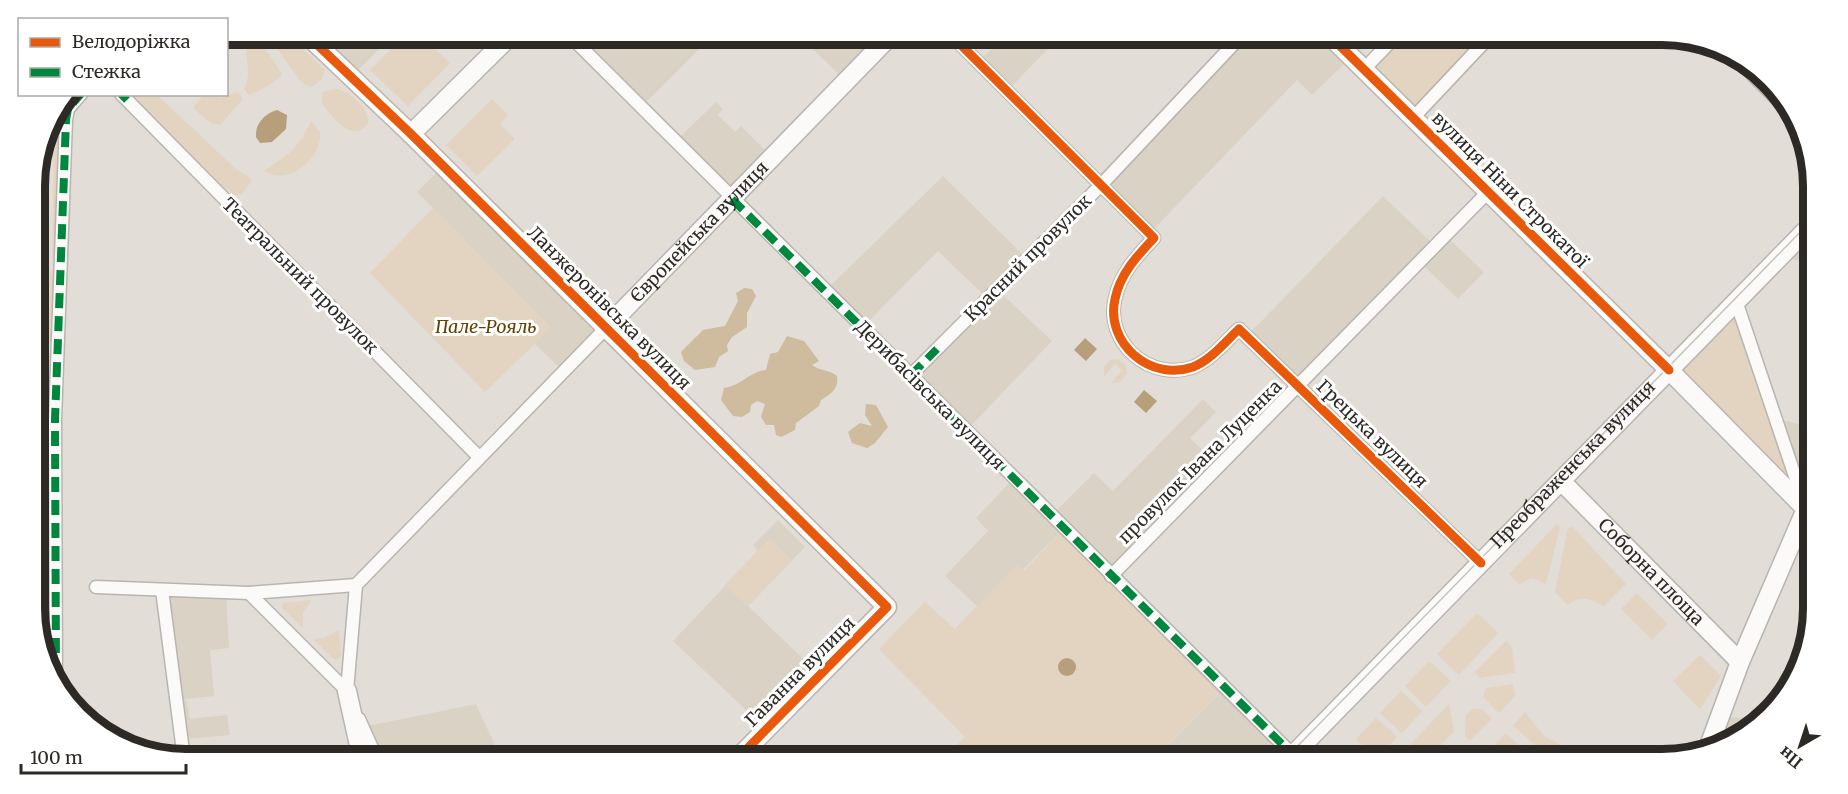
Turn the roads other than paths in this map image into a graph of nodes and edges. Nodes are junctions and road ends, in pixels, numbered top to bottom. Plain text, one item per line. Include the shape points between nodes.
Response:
1 (318, 45) edge
2 (501, 45) edge
3 (579, 45) edge
4 (881, 45) edge
5 (961, 45) edge
6 (1233, 45) edge
7 (1339, 45) edge
8 (1387, 45) edge
9 (1482, 45) edge
10 (1364, 69) junction
11 (124, 97) edge
12 (68, 110) edge
13 (1413, 118) junction
14 (411, 134) junction
15 (1101, 185) junction
16 (1488, 192) junction
17 (732, 199) junction
18 (1803, 233) edge
19 (1736, 301) junction
20 (606, 328) junction
21 (1669, 370) junction
22 (911, 375) junction
23 (1298, 386) junction
24 (479, 457) junction
25 (1561, 481) junction
26 (1803, 489) edge
27 (1803, 502) edge
28 (1803, 524) edge
29 (1481, 563) junction
30 (1112, 576) junction
31 (356, 585) junction
32 (96, 587) dead end
33 (162, 590) junction
34 (249, 593) junction
35 (887, 607) joint
36 (56, 662) edge
37 (1740, 662) junction
38 (347, 691) junction
39 (1711, 740) edge
40 (183, 749) edge
41 (360, 749) edge
42 (373, 749) edge
43 (747, 749) edge
44 (1284, 749) edge
45 (1302, 749) edge

1 - 14 street, Ланжеронівська вулиця
2 - 14 street
3 - 17 street, Дерибасівська вулиця
4 - 17 street, Європейська вулиця
5 - 15 street
6 - 15 street, Красний провулок
7 - 10 street, вулиця Ніни Строкатої
8 - 10 street
9 - 13 street
10 - 13 street, вулиця Ніни Строкатої
11 - 24 street, Театральний провулок
12 - 36 street via 55,420
13 - 16 street, вулиця Ніни Строкатої
14 - 20 street, Ланжеронівська вулиця
15 - 22 street, Красний провулок
15 - 23 street, Грецька вулиця via 1154,238 1127,269 1114,301 1115,324 1132,354 1151,366 1183,369 1204,361 1239,329
16 - 21 street, вулиця Ніни Строкатої
16 - 23 street, провулок Івана Луценка
17 - 20 street, Європейська вулиця
17 - 22 street, Дерибасівська вулиця
18 - 19 street, Преображенська вулиця
19 - 21 street, Преображенська вулиця
19 - 26 street
20 - 24 street, Європейська вулиця
20 - 35 street, Ланжеронівська вулиця
21 - 25 street, Преображенська вулиця
21 - 27 street, вулиця Ніни Строкатої
22 - 30 street, Дерибасівська вулиця
23 - 29 street, Грецька вулиця
23 - 30 street, провулок Івана Луценка
24 - 31 street, Європейська вулиця
25 - 29 street, Преображенська вулиця
25 - 37 street, Соборна площа
28 - 37 street
29 - 45 street, Преображенська вулиця
30 - 44 street, Дерибасівська вулиця
31 - 34 street
31 - 38 street
32 - 33 street
33 - 34 street
33 - 40 street
34 - 38 street
35 - 43 street, Гаванна вулиця
37 - 39 street
38 - 41 street
38 - 42 street

